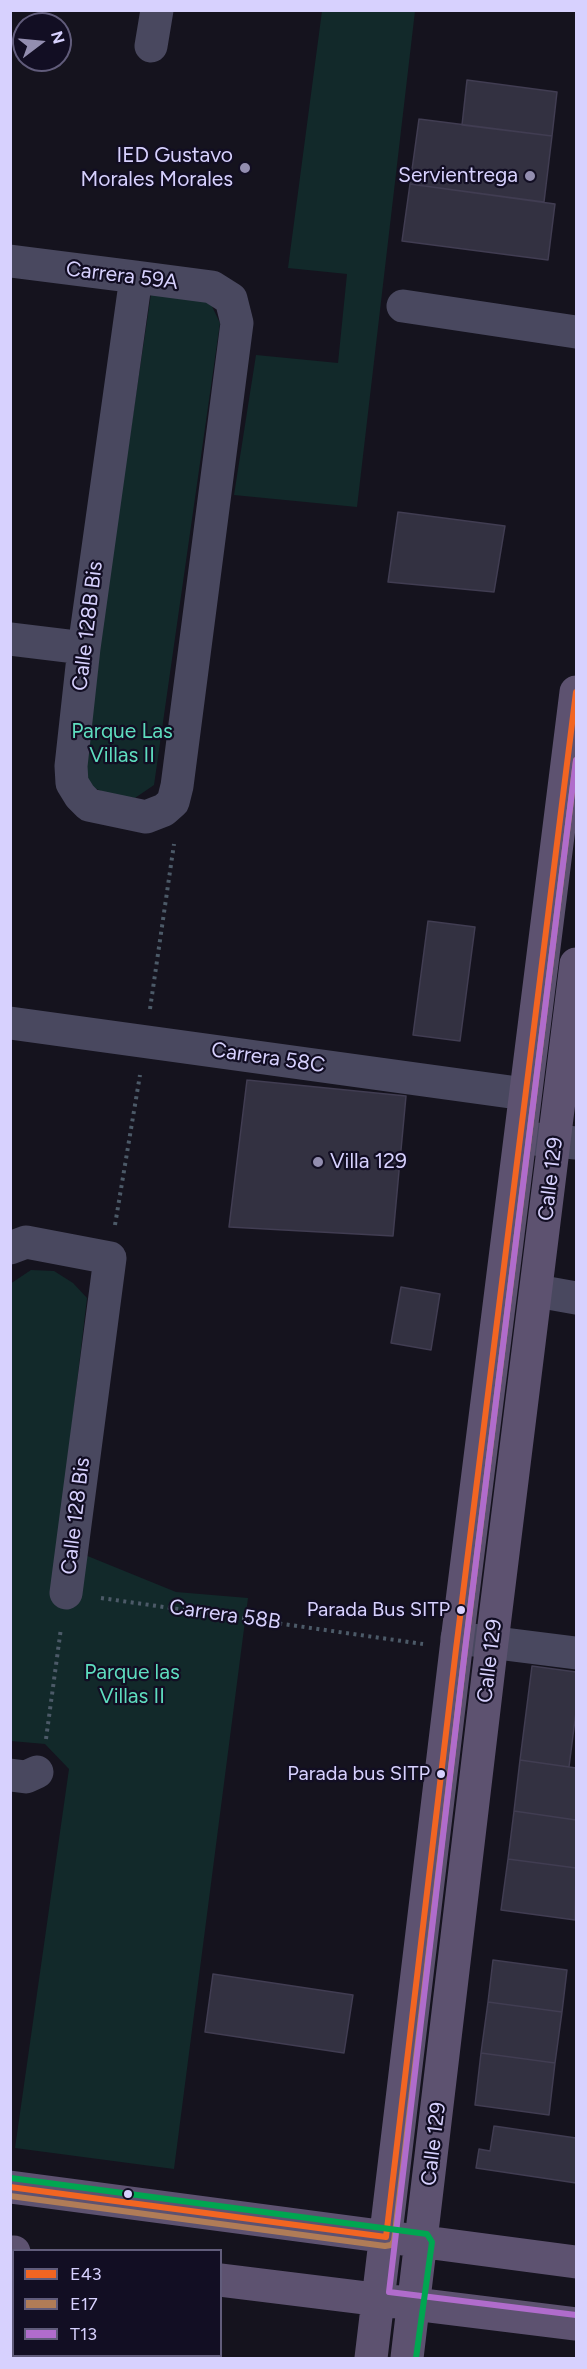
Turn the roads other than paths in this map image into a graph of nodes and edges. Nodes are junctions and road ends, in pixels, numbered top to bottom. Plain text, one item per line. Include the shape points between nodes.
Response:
1 (157, 10) edge
2 (151, 46) dead end
3 (10, 261) edge
4 (136, 277) junction
5 (231, 299) joint
6 (403, 306) dead end
7 (576, 332) edge
8 (10, 639) edge
9 (84, 648) junction
10 (576, 692) edge
11 (576, 964) edge
12 (10, 1023) edge
13 (525, 1094) junction
14 (520, 1138) junction
15 (566, 1142) edge
16 (10, 1248) edge
17 (537, 1291) junction
18 (576, 1298) edge
19 (66, 1593) road end
20 (492, 1642) junction
21 (457, 1643) junction
22 (576, 1653) edge
23 (10, 2187) edge
24 (387, 2237) junction
25 (423, 2242) junction
26 (576, 2262) edge
27 (222, 2280) edge
28 (379, 2300) junction
29 (415, 2304) junction
30 (576, 2324) edge
31 (371, 2358) edge
32 (407, 2358) edge

1 - 2 street
3 - 4 street, Carrera 59A
4 - 5 street, Carrera 59A via 212,287
4 - 9 street, Calle 128B Bis
5 - 9 street, Calle 128B Bis via 237,323 177,786 173,802 164,810 146,817 89,805 72,783
6 - 7 street
8 - 9 street
10 - 13 main road, Calle 129
11 - 15 main road, Calle 129
12 - 13 street, Carrera 58C
13 - 14 main road, Calle 129
14 - 15 street
14 - 21 main road, Calle 129
15 - 17 main road, Calle 129
16 - 19 street, Calle 128 Bis via 26,1242 110,1258
17 - 18 street
17 - 20 main road, Calle 129
20 - 21 street
20 - 22 street
20 - 25 main road, Calle 129
21 - 24 main road, Calle 129
23 - 24 main road
24 - 25 main road
24 - 28 main road, Calle 129
25 - 26 main road
25 - 29 main road, Calle 129
27 - 28 main road
28 - 29 main road
28 - 31 main road, Calle 129
29 - 30 main road
29 - 32 main road, Calle 129

